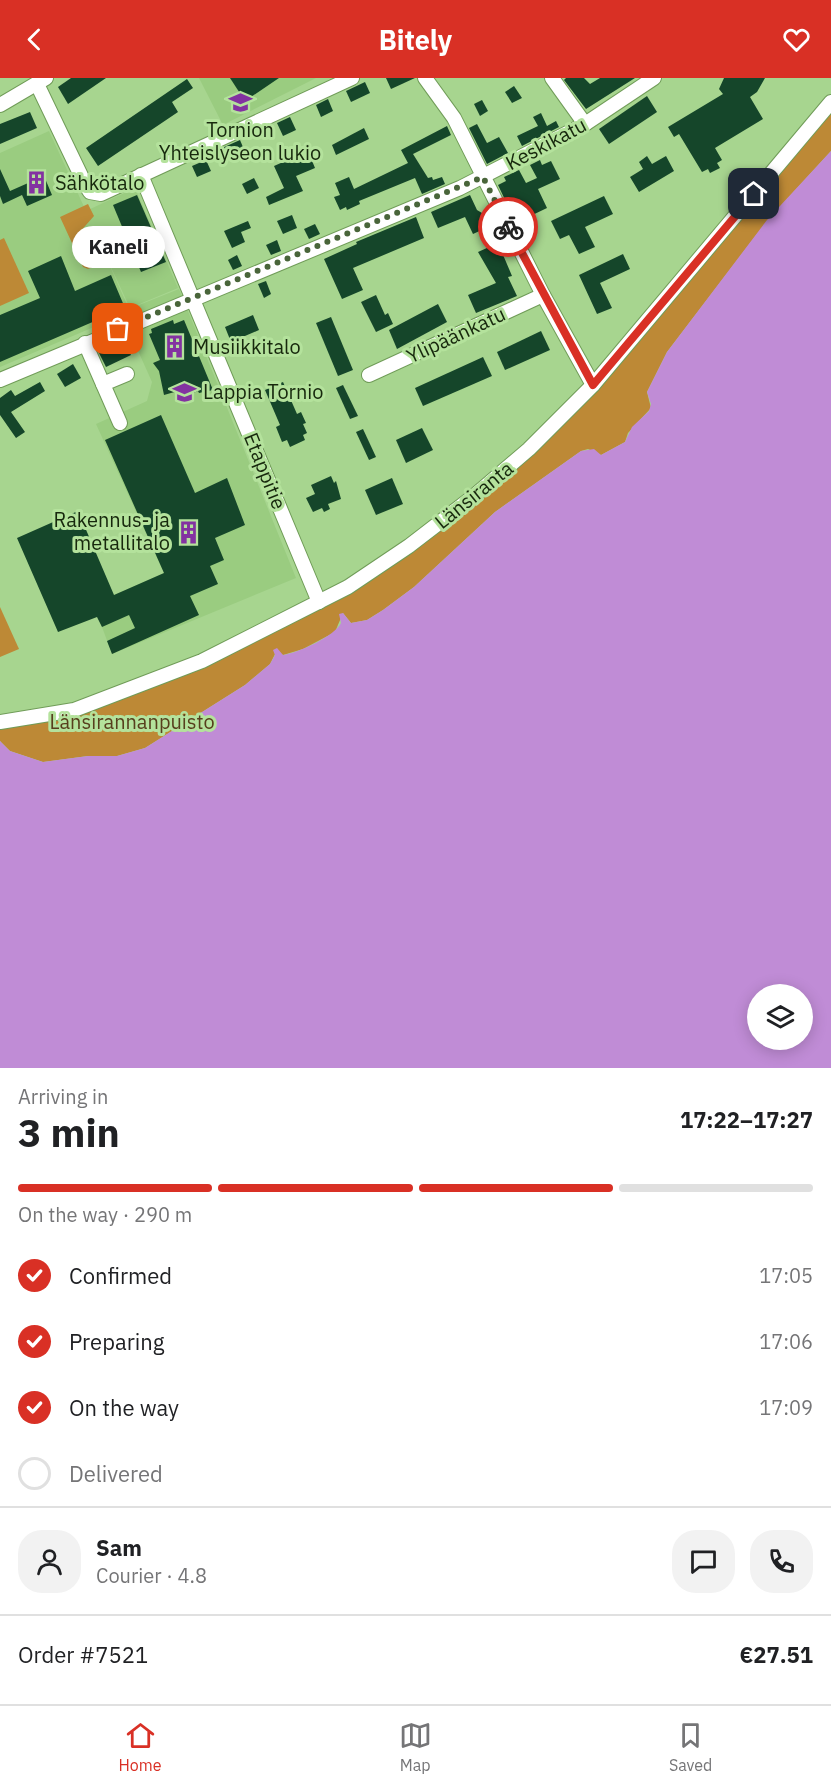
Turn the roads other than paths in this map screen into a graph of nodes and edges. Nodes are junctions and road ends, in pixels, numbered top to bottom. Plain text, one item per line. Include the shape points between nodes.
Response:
1 (352, 78) edge
2 (425, 78) edge
3 (552, 78) edge
4 (654, 78) edge
5 (42, 81) edge
6 (831, 102) edge
7 (0, 105) edge
8 (585, 124) junction
9 (141, 175) junction
10 (483, 177) junction
11 (543, 295) junction
12 (193, 298) junction
13 (85, 343) junction
14 (127, 374) dead end
15 (369, 375) dead end
16 (0, 380) edge
17 (103, 384) junction
18 (593, 385) junction
19 (120, 423) dead end
20 (319, 602) junction
21 (0, 722) edge

1 - 9 street
2 - 10 street via 454,118
3 - 8 street
4 - 8 street, Keskikatu
5 - 7 street
5 - 9 street via 90,192 101,194
6 - 18 street, Länsiranta
8 - 10 street, Keskikatu
9 - 12 street, Etappitie
10 - 11 street
10 - 12 street, Keskikatu
11 - 15 street, Ylipäänkatu
11 - 18 street
12 - 13 street, Keskikatu
12 - 20 street, Etappitie
13 - 16 street, Keskikatu
13 - 17 street
14 - 17 street
17 - 19 street
18 - 20 street, Länsiranta via 529,449 474,496 410,546
20 - 21 street, Länsiranta via 202,661 74,710

